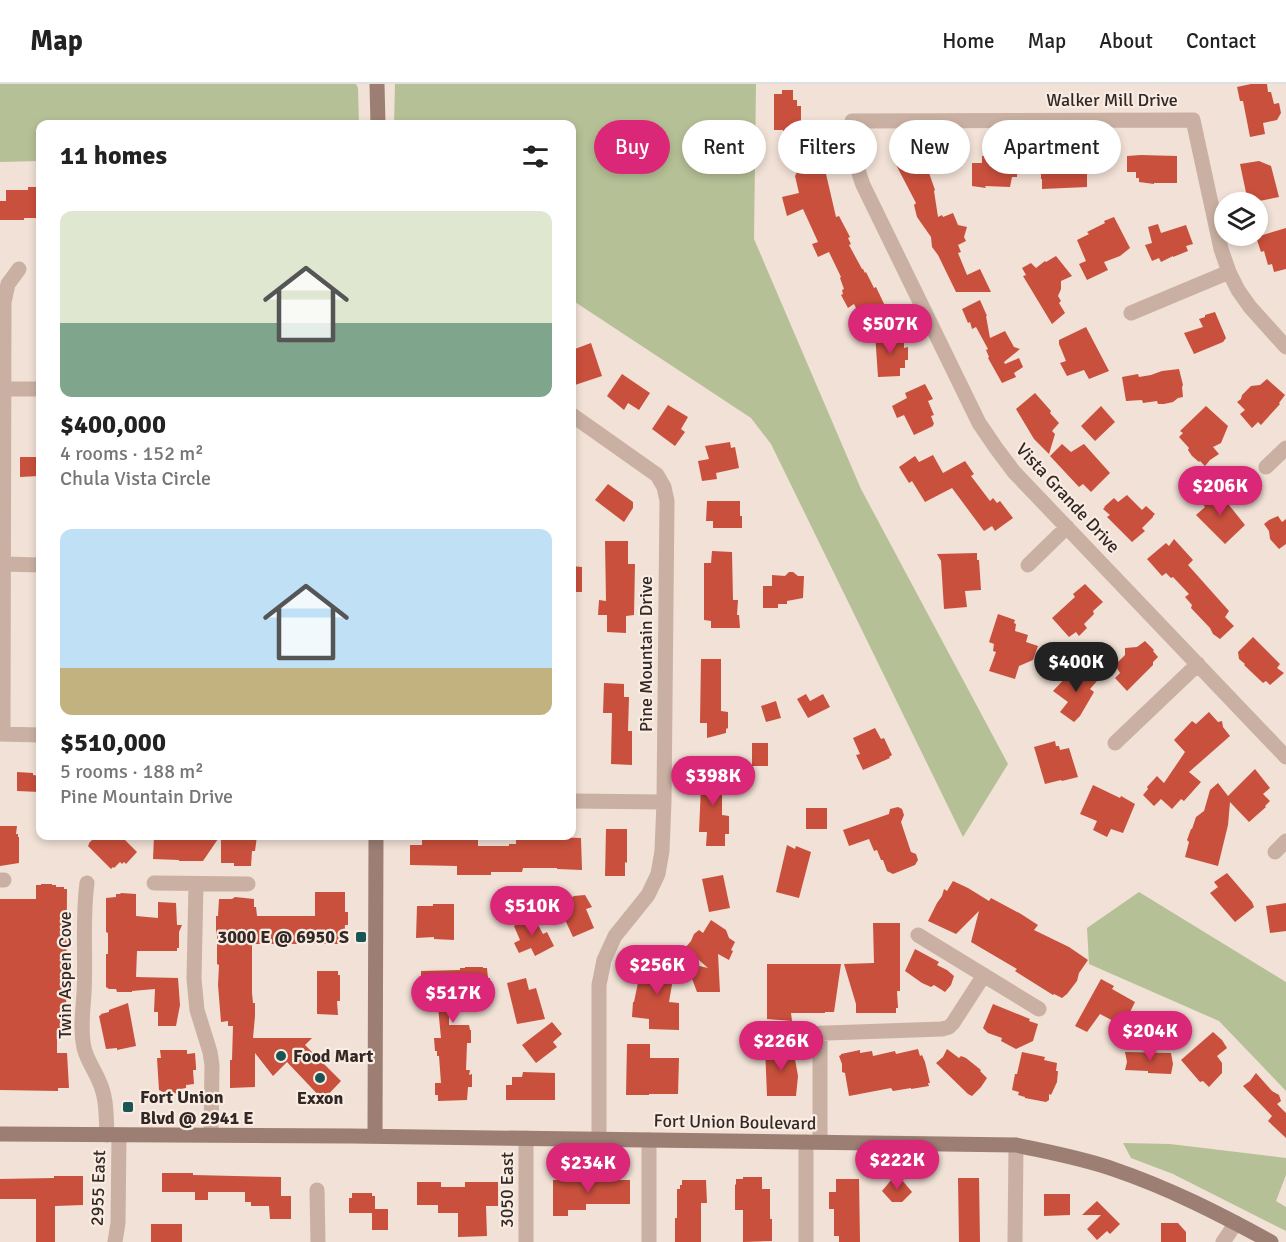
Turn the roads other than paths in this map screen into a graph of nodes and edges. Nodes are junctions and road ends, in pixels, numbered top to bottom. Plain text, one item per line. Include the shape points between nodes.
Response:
1 (377, 84) edge
2 (378, 120) edge
3 (877, 121) edge
4 (859, 174) edge
5 (19, 269) dead end
6 (1229, 272) junction
7 (1131, 313) dead end
8 (1286, 347) edge
9 (4, 389) junction
10 (36, 389) edge
11 (576, 419) edge
12 (1286, 448) edge
13 (1266, 466) dead end
14 (1067, 527) junction
15 (4, 564) junction
16 (36, 565) edge
17 (1028, 565) dead end
18 (1197, 664) junction
19 (2, 734) edge
20 (36, 735) edge
21 (1115, 743) dead end
22 (1286, 757) edge
23 (576, 801) edge
24 (664, 802) junction
25 (376, 840) edge
26 (87, 883) dead end
27 (154, 883) dead end
28 (196, 884) junction
29 (248, 884) dead end
30 (918, 935) dead end
31 (984, 975) junction
32 (1039, 1009) dead end
33 (820, 1033) junction
34 (799, 1034) dead end
35 (0, 1134) edge
36 (113, 1135) junction
37 (211, 1135) junction
38 (375, 1137) junction
39 (526, 1138) junction
40 (598, 1139) junction
41 (649, 1140) junction
42 (813, 1142) junction
43 (1016, 1145) junction
44 (317, 1190) dead end
45 (1236, 1223) junction
46 (115, 1242) edge
47 (318, 1242) edge
48 (526, 1242) edge
49 (649, 1242) edge
50 (806, 1242) edge
51 (1015, 1242) edge
52 (1223, 1242) edge
53 (1271, 1242) edge

1 - 2 main road
3 - 6 street, Walker Mill Drive via 1194,120
4 - 14 street, Vista Grande Drive via 979,423 1014,472
5 - 9 street via 4,302
6 - 7 street
6 - 8 street, Walker Mill Drive via 1250,307
9 - 10 street
9 - 15 street
11 - 24 street, Pine Mountain Drive via 646,466 664,487 667,501
12 - 13 street
14 - 17 street
14 - 18 street, Vista Grande Drive
15 - 16 street
15 - 19 street
18 - 21 street
18 - 22 street, Vista Grande Drive
19 - 20 street
23 - 24 street
24 - 40 street, Pine Mountain Drive via 657,874 648,895 615,936 598,985
25 - 38 main road
26 - 36 street, Twin Aspen Cove via 82,1030 84,1048 105,1096
27 - 28 street
28 - 29 street
28 - 37 street via 194,979 197,1010 212,1065
30 - 31 street
31 - 32 street
31 - 33 street via 948,1027
33 - 34 street
33 - 42 street
35 - 36 main road, Fort Union Boulevard
36 - 37 main road, Fort Union Boulevard
36 - 46 street, 2955 East via 119,1207
37 - 38 main road, Fort Union Boulevard
38 - 39 main road, Fort Union Boulevard
39 - 40 main road, Fort Union Boulevard
39 - 48 street, 3050 East
40 - 41 main road, Fort Union Boulevard
41 - 42 main road, Fort Union Boulevard
41 - 49 street
42 - 43 main road, Fort Union Boulevard
42 - 50 street
43 - 45 main road, Fort Union Boulevard via 1113,1169
43 - 51 street
44 - 47 street
45 - 52 street
45 - 53 main road, Fort Union Boulevard

